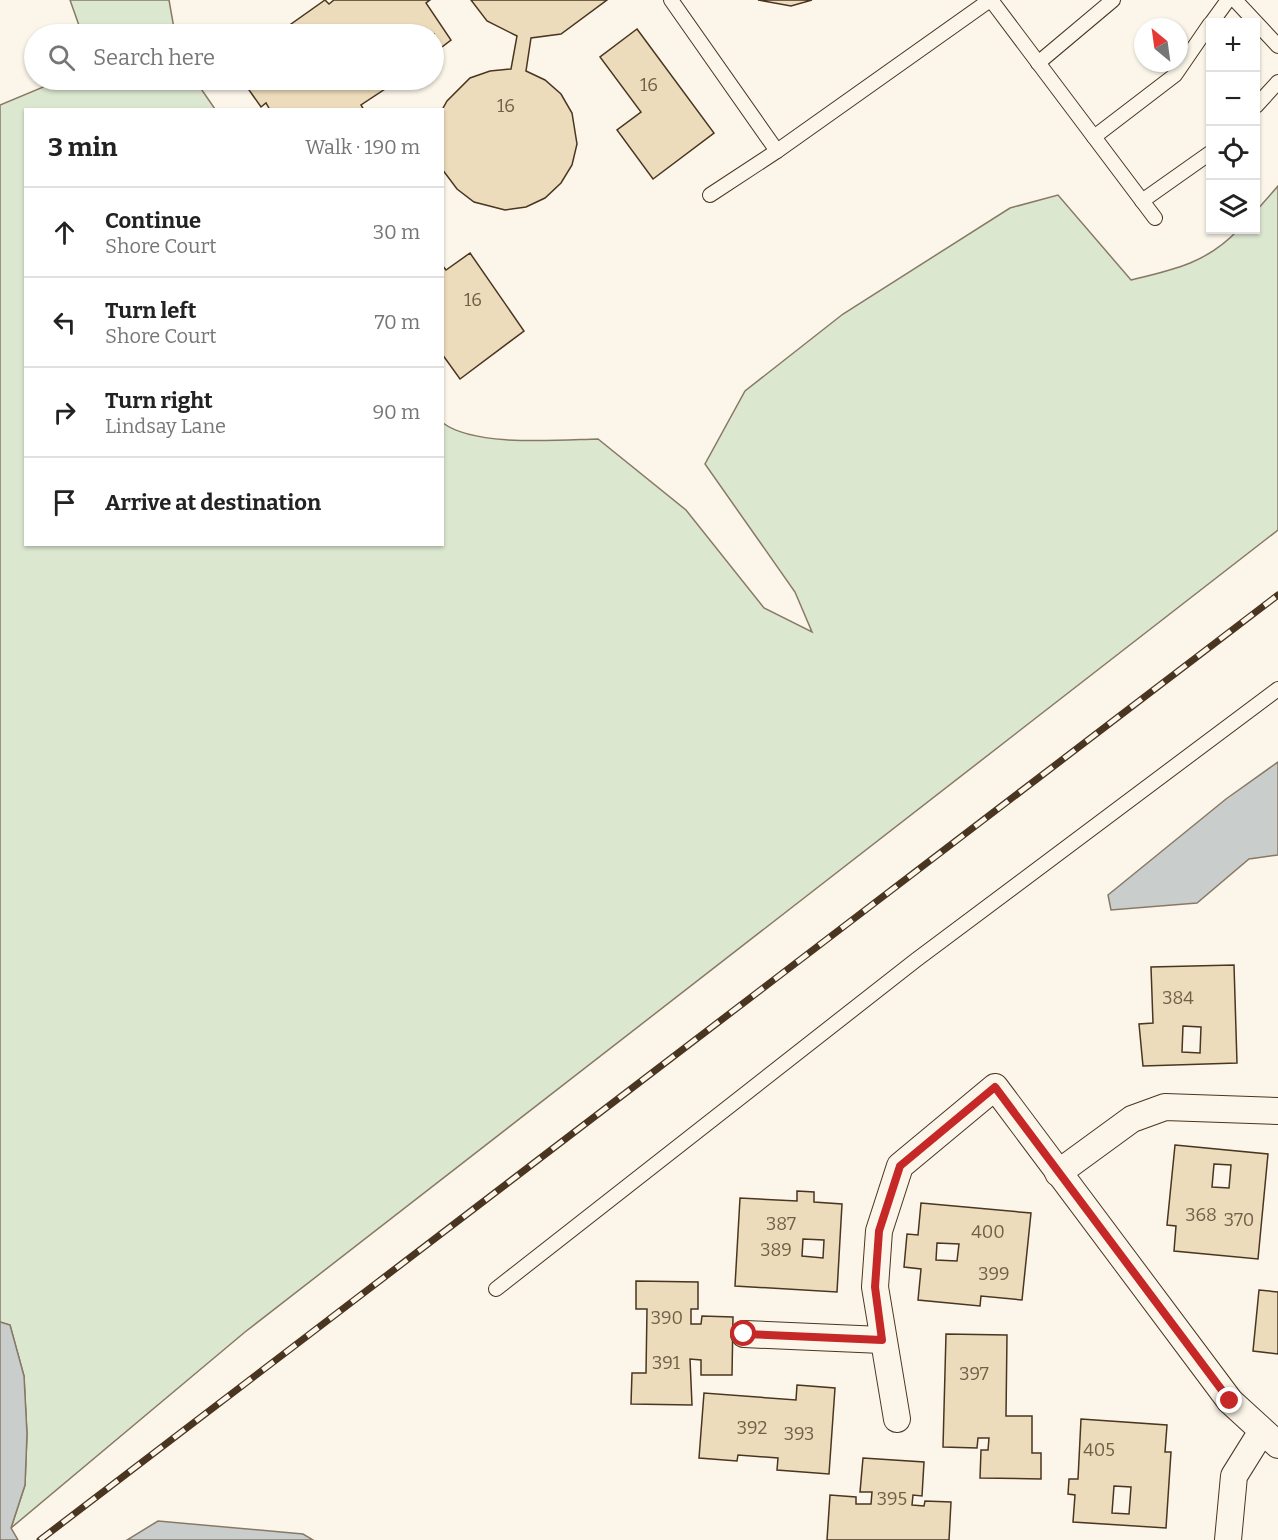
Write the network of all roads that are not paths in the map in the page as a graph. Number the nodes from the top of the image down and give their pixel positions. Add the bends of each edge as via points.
1 (671, 0) edge
2 (990, 0) edge
3 (1113, 0) edge
4 (1228, 0) edge
5 (1235, 0) edge
6 (1215, 18) edge
7 (1206, 30) edge
8 (1278, 46) edge
9 (1038, 63) junction
10 (1278, 82) edge
11 (1260, 102) edge
12 (1094, 137) junction
13 (777, 151) junction
14 (1206, 156) edge
15 (710, 195) dead end
16 (1142, 201) junction
17 (1155, 218) dead end
18 (1278, 688) edge
19 (1278, 1111) edge
20 (1058, 1173) junction
21 (496, 1289) dead end
22 (744, 1334) dead end
23 (882, 1340) junction
24 (897, 1419) dead end
25 (1270, 1438) edge
26 (1228, 1540) edge

1 - 13 lane
2 - 9 lane
2 - 13 lane
3 - 9 lane
4 - 6 lane
5 - 8 lane
7 - 12 lane via 1175,75
9 - 12 lane
10 - 11 lane
12 - 16 lane
13 - 15 lane
14 - 16 lane
16 - 17 lane
18 - 21 lane via 916,960
19 - 20 street via 1165,1107 1132,1119
20 - 23 street via 995,1087 900,1166 879,1231 875,1287
20 - 25 street via 1230,1401
22 - 23 street
23 - 24 street
25 - 26 street via 1234,1476

